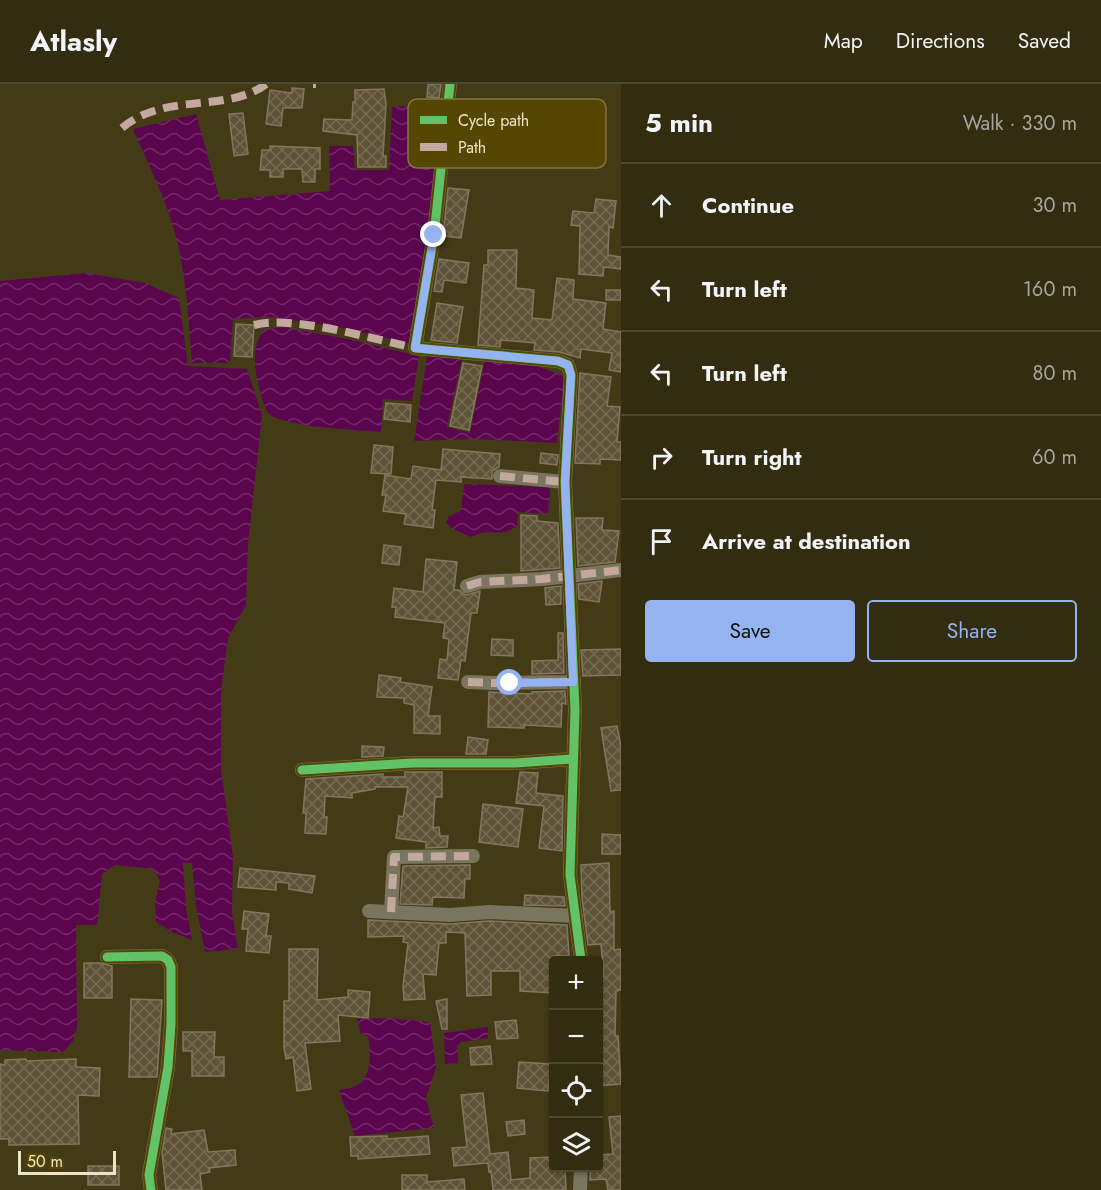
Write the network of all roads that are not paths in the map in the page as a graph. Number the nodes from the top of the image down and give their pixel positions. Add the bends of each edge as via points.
1 (450, 84) edge
2 (448, 99) edge
3 (441, 168) edge
4 (500, 476) dead end
5 (565, 482) junction
6 (621, 570) edge
7 (568, 576) junction
8 (467, 585) dead end
9 (468, 681) dead end
10 (573, 682) junction
11 (572, 759) junction
12 (302, 770) dead end
13 (473, 856) dead end
14 (369, 911) dead end
15 (391, 912) junction
16 (576, 916) junction
17 (581, 956) edge
18 (107, 957) dead end
19 (580, 1172) edge
20 (151, 1190) edge
21 (580, 1190) edge

1 - 2 street
3 - 5 street via 415,348 568,365 571,375
4 - 5 street
5 - 7 street
6 - 7 street
7 - 8 street
7 - 10 street
9 - 10 street
10 - 11 street
11 - 12 street
11 - 16 street via 570,875
13 - 15 street via 394,857
14 - 15 street
15 - 16 street
16 - 17 street
18 - 20 street via 162,956 171,967 168,1067 149,1175
19 - 21 street

